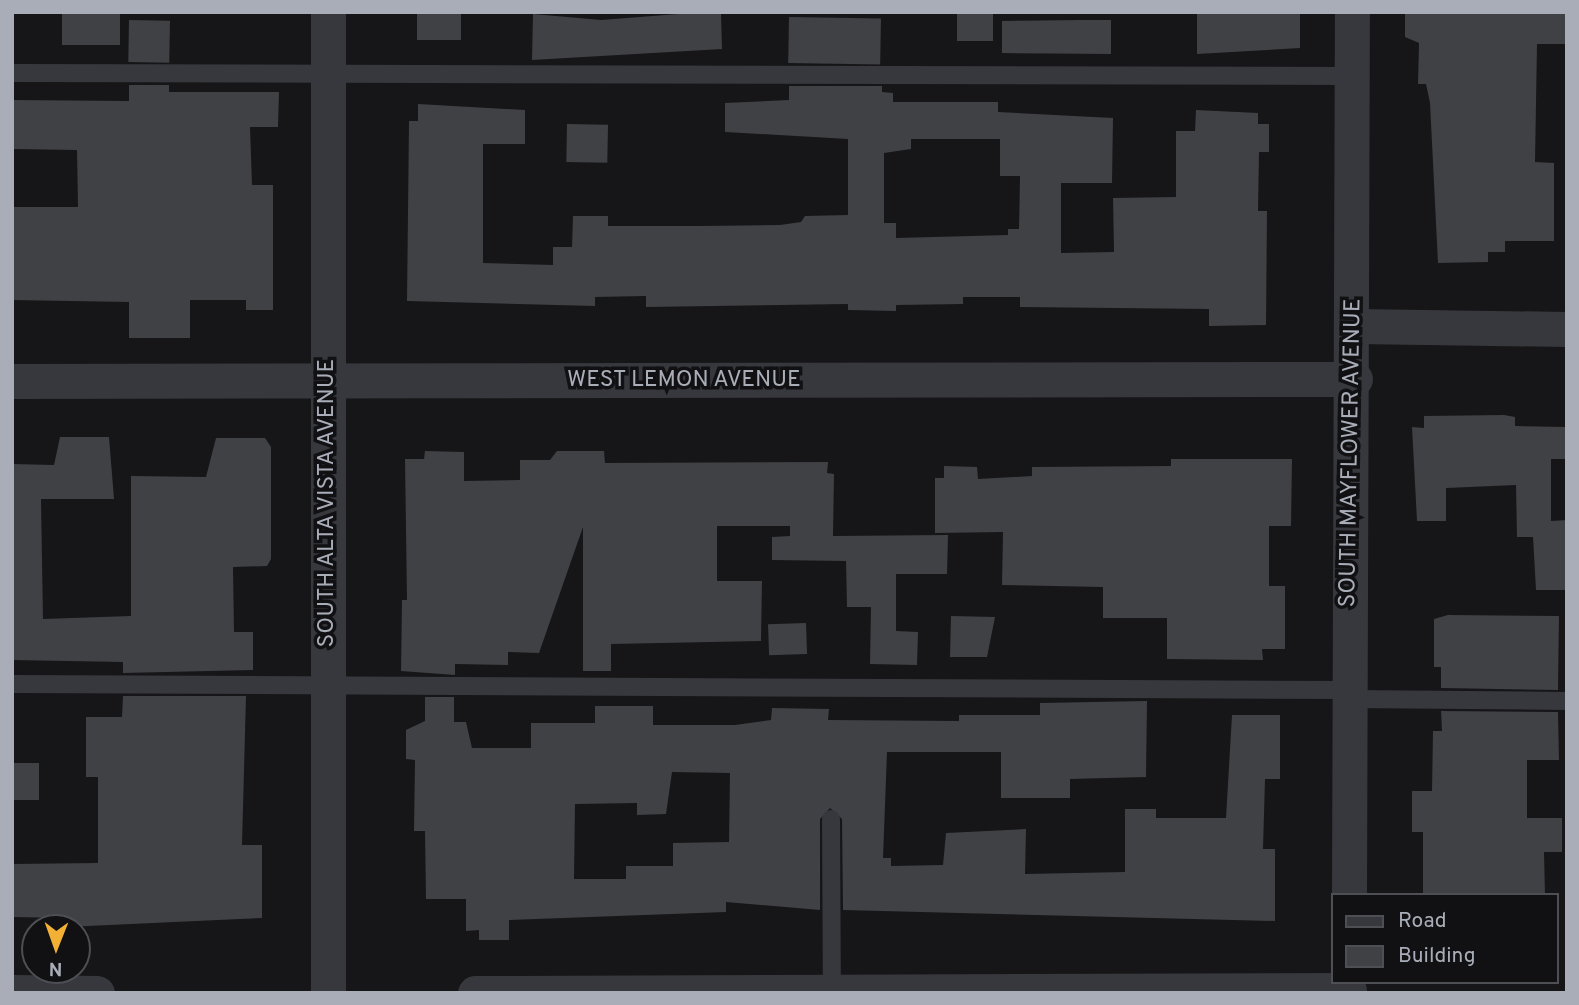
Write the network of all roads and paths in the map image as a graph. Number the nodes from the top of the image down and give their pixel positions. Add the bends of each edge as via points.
1 (328, 12) edge
2 (1352, 12) edge
3 (12, 73) edge
4 (328, 74) junction
5 (1350, 76) junction
6 (1355, 326) junction
7 (1567, 329) edge
8 (1355, 379) junction
9 (12, 381) edge
10 (329, 382) junction
11 (12, 684) edge
12 (328, 685) junction
13 (1350, 694) junction
14 (1567, 701) edge
15 (831, 819) dead end
16 (1349, 893) edge
17 (832, 989) junction
18 (1349, 989) edge
19 (12, 992) edge
20 (97, 993) edge
21 (328, 993) edge
22 (475, 993) edge

1 - 4 street, SOUTH ALTA VISTA AVENUE
2 - 5 street, SOUTH MAYFLOWER AVENUE
3 - 4 lane
4 - 5 lane
4 - 10 street, SOUTH ALTA VISTA AVENUE
5 - 6 street, SOUTH MAYFLOWER AVENUE
6 - 7 street
6 - 8 street, SOUTH MAYFLOWER AVENUE
8 - 10 street, WEST LEMON AVENUE
8 - 13 street, SOUTH MAYFLOWER AVENUE
9 - 10 street, WEST LEMON AVENUE
10 - 12 street, SOUTH ALTA VISTA AVENUE
11 - 12 lane
12 - 13 lane
12 - 21 street, SOUTH ALTA VISTA AVENUE
13 - 14 lane
13 - 16 street, SOUTH MAYFLOWER AVENUE
15 - 17 lane
17 - 18 street
17 - 22 street
19 - 20 street

